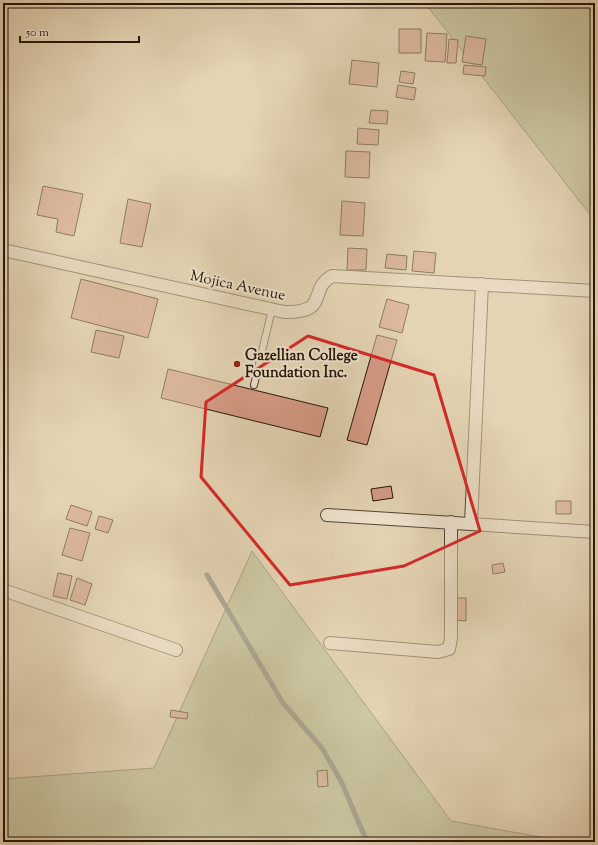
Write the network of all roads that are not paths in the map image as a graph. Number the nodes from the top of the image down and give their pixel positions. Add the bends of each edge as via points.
1 (3, 250) edge
2 (482, 284) junction
3 (595, 291) edge
4 (272, 310) junction
5 (254, 385) dead end
6 (327, 515) dead end
7 (451, 522) junction
8 (471, 523) junction
9 (595, 532) edge
10 (3, 590) edge
11 (330, 644) dead end
12 (176, 650) dead end

1 - 4 street, Mojica Avenue
2 - 3 street, Mojica Avenue
2 - 4 street, Mojica Avenue via 332,276 323,283 317,299 309,309 300,312
2 - 8 street
4 - 5 lane
6 - 7 street
7 - 8 street
7 - 11 street via 449,649 438,652
8 - 9 street
10 - 12 street

